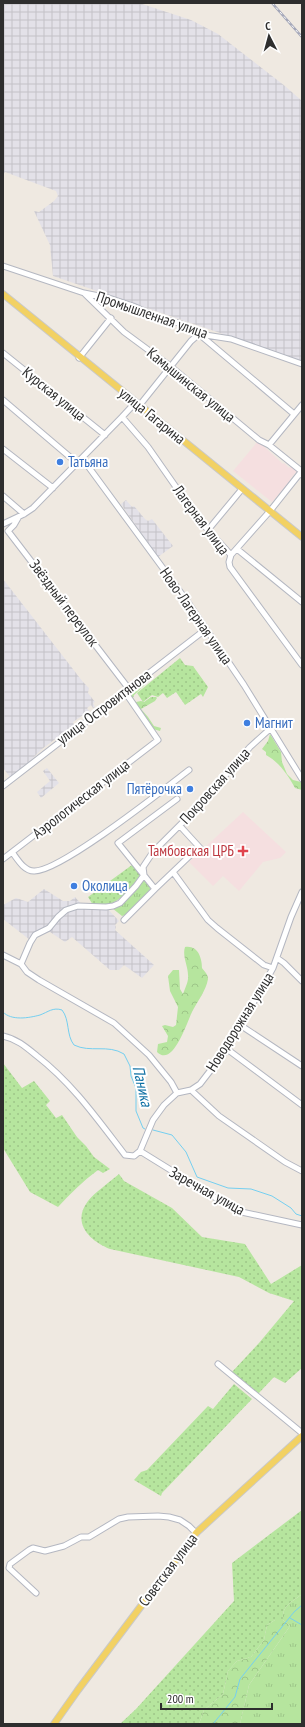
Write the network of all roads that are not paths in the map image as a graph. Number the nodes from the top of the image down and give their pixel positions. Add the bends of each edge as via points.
1 (3, 266) edge
2 (84, 293) junction
3 (3, 294) edge
4 (111, 318) junction
5 (199, 334) junction
6 (3, 353) edge
7 (79, 358) junction
8 (302, 364) edge
9 (170, 366) junction
10 (3, 400) edge
11 (137, 404) junction
12 (302, 405) edge
13 (294, 414) junction
14 (122, 417) junction
15 (105, 435) junction
16 (269, 445) junction
17 (3, 449) edge
18 (82, 458) junction
19 (77, 463) junction
20 (301, 473) edge
21 (53, 488) junction
22 (242, 489) junction
23 (3, 496) edge
24 (270, 511) junction
25 (24, 514) junction
26 (18, 518) junction
27 (3, 524) edge
28 (208, 530) junction
29 (302, 537) edge
30 (237, 549) junction
31 (231, 555) junction
32 (302, 602) edge
33 (206, 629) junction
34 (302, 665) edge
35 (127, 690) junction
36 (271, 728) junction
37 (189, 770) dead end
38 (302, 779) edge
39 (3, 786) edge
40 (177, 799) dead end
41 (180, 826) junction
42 (12, 852) junction
43 (3, 859) edge
44 (173, 872) junction
45 (144, 875) junction
46 (155, 889) junction
47 (302, 892) edge
48 (124, 920) dead end
49 (3, 955) edge
50 (277, 958) junction
51 (21, 964) junction
52 (273, 968) junction
53 (302, 980) edge
54 (240, 1025) junction
55 (3, 1036) edge
56 (227, 1048) junction
57 (302, 1066) edge
58 (191, 1090) junction
59 (177, 1093) junction
60 (302, 1105) edge
61 (140, 1151) junction
62 (302, 1171) edge
63 (302, 1225) edge
64 (218, 1364) dead end
65 (302, 1434) edge
66 (196, 1533) junction
67 (36, 1593) dead end
68 (54, 1724) edge

1 - 2 street, Промышленная улица
2 - 4 street, Камышинская улица
2 - 5 street, Промышленная улица via 133,306 185,325
3 - 7 main road, улица Гагарина
4 - 7 street
4 - 9 street, Камышинская улица via 124,332
5 - 8 street, Промышленная улица via 231,339
5 - 9 street
5 - 13 street
6 - 15 street, Курская улица
7 - 11 main road, улица Гагарина
9 - 11 street
9 - 16 street, Камышинская улица via 259,440
10 - 19 street
11 - 14 street
11 - 22 main road, улица Гагарина
12 - 13 street
13 - 16 street
14 - 15 street
14 - 28 street, Лагерная улица
15 - 18 street
16 - 20 street, Камышинская улица
17 - 21 street
18 - 19 street
18 - 33 street, Ново-Лагерная улица
19 - 21 street
20 - 24 street
21 - 25 street
22 - 24 main road, улица Гагарина
22 - 28 street
23 - 25 street
24 - 29 main road, улица Гагарина
24 - 30 street
25 - 26 street
26 - 27 street
26 - 35 street, Звёздный переулок via 8,531
28 - 31 street, Лагерная улица
30 - 31 street
30 - 32 street
31 - 34 street, Лагерная улица via 230,567
33 - 35 street, улица Островитянова
33 - 36 street, Ново-Лагерная улица
35 - 39 street, улица Островитянова
35 - 42 street, Аэрологическая улица via 158,740
36 - 38 street, Ново-Лагерная улица
36 - 41 street, Покровская улица via 250,747
37 - 42 street, Покровская улица via 140,808 61,862 40,871 30,871 23,867
40 - 45 street via 118,843
41 - 44 street via 200,848
41 - 45 street, Покровская улица via 149,859 144,867
42 - 43 street, Аэрологическая улица
44 - 46 street
44 - 52 street via 217,928 264,965
45 - 46 street
45 - 51 street, Покровская улица via 117,905 78,906 58,917 49,928 35,934
46 - 48 street
47 - 50 street, Новодорожная улица
49 - 51 street
50 - 52 street, Новодорожная улица
50 - 53 street
51 - 59 street via 38,980 114,1022 149,1055
52 - 54 street, Новодорожная улица
54 - 56 street, Новодорожная улица
54 - 57 street
55 - 61 street via 18,1041 59,1074 87,1105 125,1155 134,1156
56 - 58 street, Новодорожная улица via 200,1084
56 - 60 street
58 - 59 street
58 - 62 street via 219,1116
59 - 61 street via 164,1105 154,1120
61 - 63 street, Заречная улица via 238,1211
64 - 65 street
65 - 66 main road, Советская улица
66 - 67 street via 180,1520 169,1517 128,1517 119,1519 89,1537 82,1537 64,1546 45,1551 33,1548 10,1564 9,1568
66 - 68 main road, Советская улица

